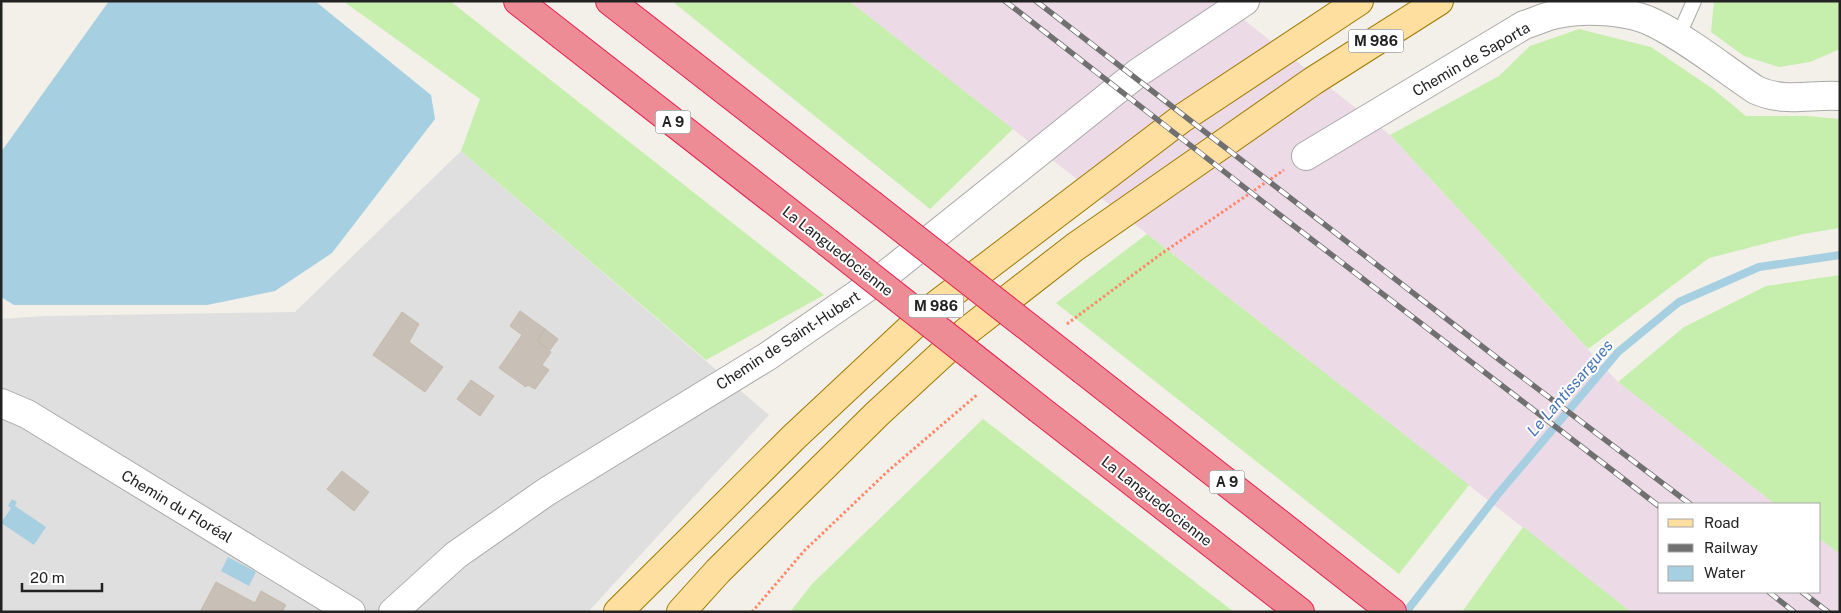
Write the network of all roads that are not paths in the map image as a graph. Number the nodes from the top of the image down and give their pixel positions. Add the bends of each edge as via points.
1 (518, 1) edge
2 (610, 1) edge
3 (1245, 1) edge
4 (1359, 1) edge
5 (1439, 1) edge
6 (1694, 1) edge
7 (1678, 37) junction
8 (1839, 95) edge
9 (1306, 156) dead end
10 (1, 403) edge
11 (351, 612) edge
12 (393, 612) edge
13 (618, 612) edge
14 (681, 612) edge
15 (1300, 612) edge
16 (1392, 612) edge

1 - 15 highway, La Languedocienne / A 9, bridge
2 - 16 highway, A 9, bridge
3 - 12 street, Chemin de Saint-Hubert via 1139,72 888,273 768,356 546,492 456,555
4 - 13 main road, M 986 via 1181,119 931,309 794,437
5 - 14 main road, M 986 via 1313,81 1075,247 967,331 877,414
6 - 7 lane
7 - 8 street, Chemin de Saporta via 1769,96
7 - 9 street, Chemin de Saporta via 1653,22 1610,12 1585,10 1555,14 1524,26
10 - 11 street, Chemin du Floréal via 27,414

